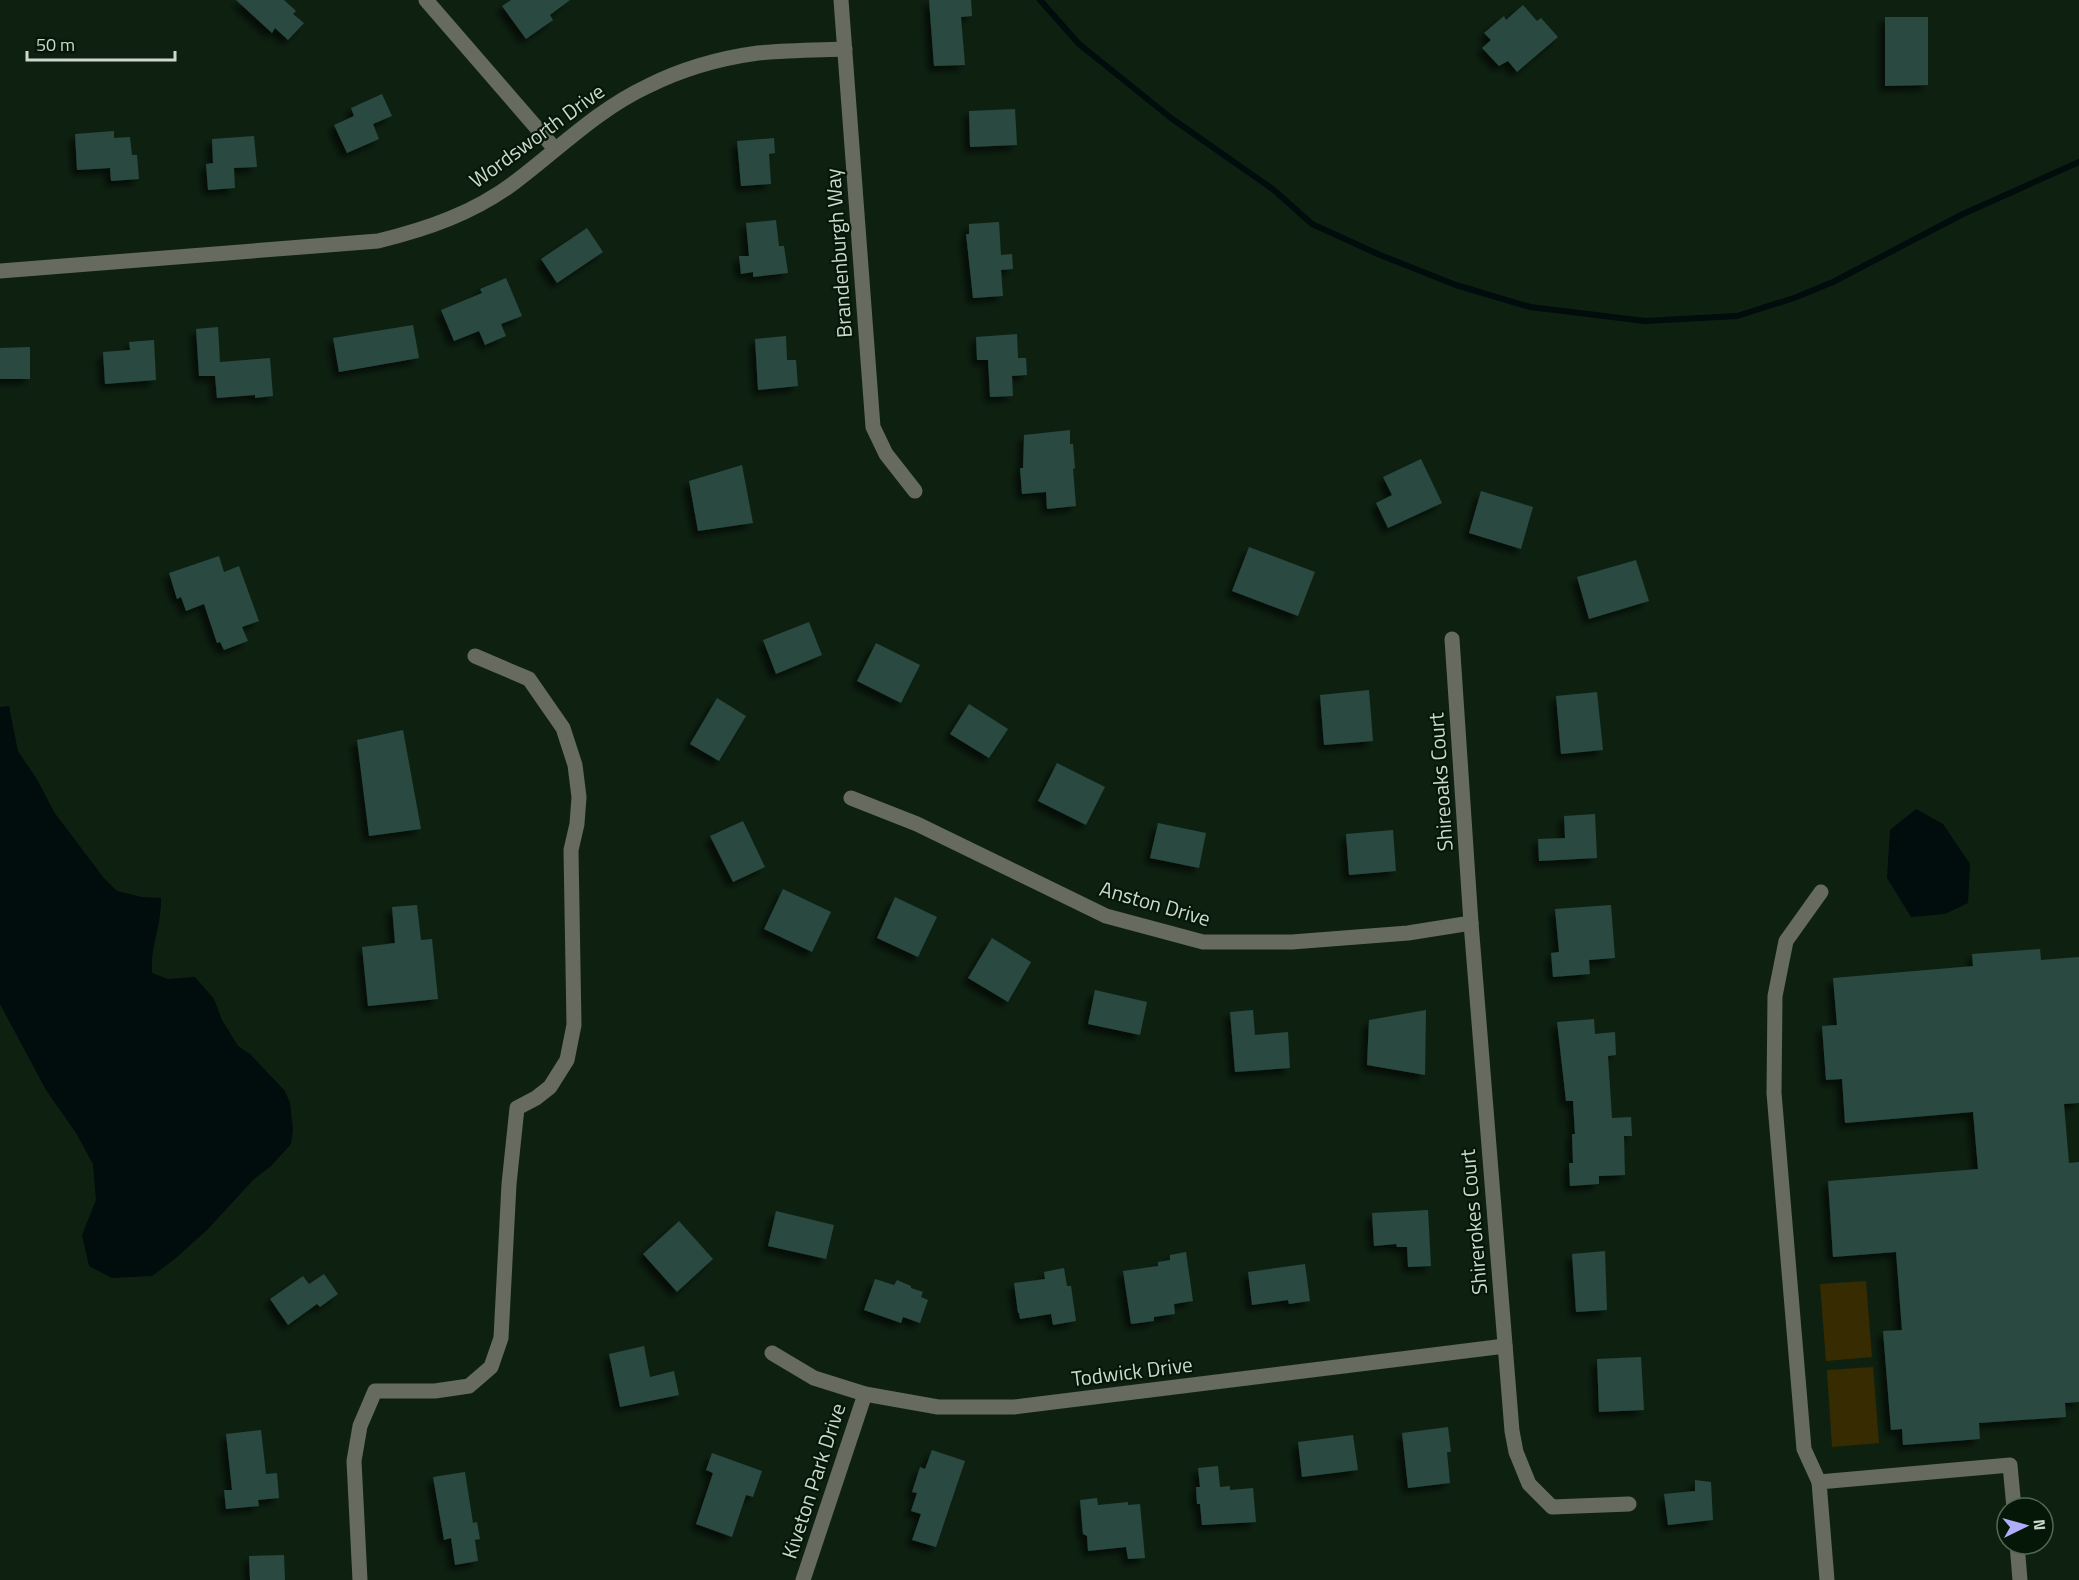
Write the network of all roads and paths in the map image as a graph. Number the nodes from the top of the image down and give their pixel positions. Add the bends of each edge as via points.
1 (426, 0) edge
2 (841, 0) edge
3 (845, 49) junction
4 (555, 149) junction
5 (0, 271) edge
6 (915, 491) dead end
7 (1452, 639) dead end
8 (475, 656) dead end
9 (851, 798) dead end
10 (1821, 892) dead end
11 (1471, 923) junction
12 (1505, 1346) junction
13 (772, 1353) dead end
14 (865, 1394) junction
15 (1819, 1482) junction
16 (2013, 1496) edge
17 (1629, 1504) dead end
18 (2018, 1556) edge
19 (360, 1580) edge
20 (803, 1580) edge
21 (1827, 1580) edge
22 (2020, 1580) edge

1 - 4 street
2 - 3 street, Brandenburgh Way
3 - 4 street, Wordsworth Drive via 758,53 684,71 615,104
3 - 6 street, Brandenburgh Way via 873,427 886,454
4 - 5 street, Wordsworth Drive via 514,183 470,210 422,230 378,241
7 - 11 street, Shireoaks Court
8 - 19 street via 529,679 563,728 575,765 579,797 578,824 571,850 574,1025 567,1060 550,1087 517,1108 501,1338 491,1367 469,1386 435,1391 375,1391 360,1426 354,1461
9 - 11 street, Anston Drive via 918,824 1106,916 1203,942 1292,942 1408,933
10 - 15 street via 1785,941 1775,996 1774,1093 1804,1449
11 - 12 street, Shirerokes Court
12 - 14 street, Todwick Drive via 1014,1407 938,1407
12 - 17 street, Shirerokes Court via 1515,1452 1529,1484 1552,1507
13 - 14 street, Todwick Drive via 814,1378
14 - 20 street, Kiveton Park Drive
15 - 16 street via 2010,1465
15 - 21 street
18 - 22 street

